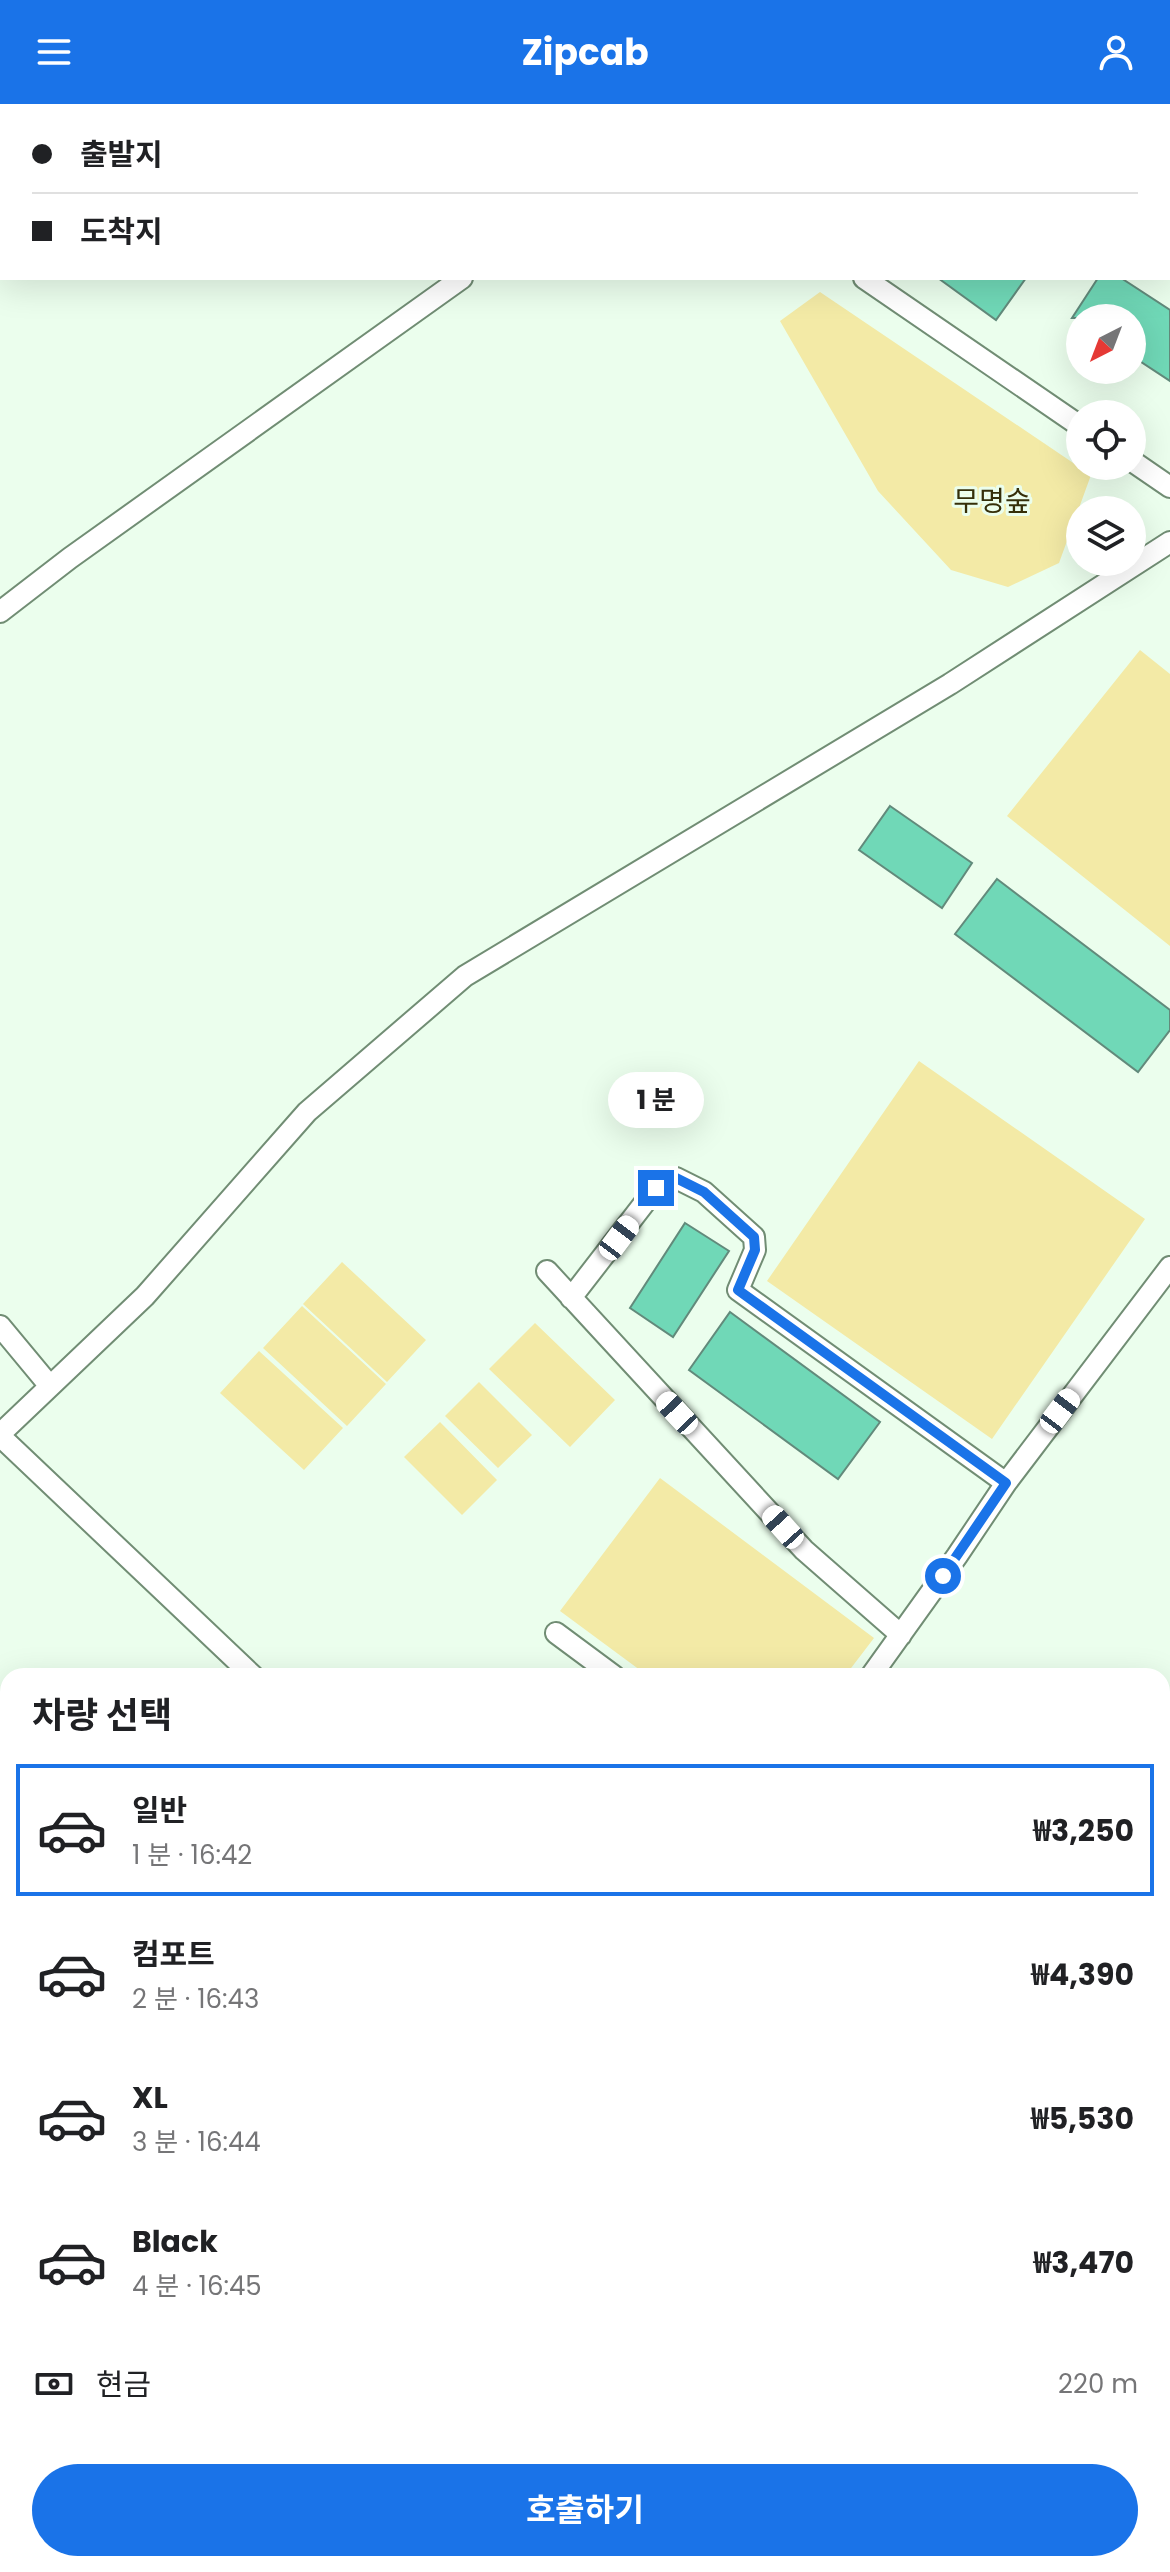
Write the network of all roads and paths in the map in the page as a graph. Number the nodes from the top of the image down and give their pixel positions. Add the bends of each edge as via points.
1 (459, 280) edge
2 (867, 280) edge
3 (1066, 416) edge
4 (1146, 471) edge
5 (1170, 487) edge
6 (1170, 542) edge
7 (0, 612) edge
8 (1170, 1267) edge
9 (547, 1271) dead end
10 (571, 1298) junction
11 (0, 1326) edge
12 (49, 1385) junction
13 (0, 1435) edge
14 (1006, 1483) junction
15 (556, 1633) dead end
16 (901, 1635) junction
17 (245, 1668) edge
18 (603, 1668) edge
19 (877, 1668) edge

1 - 7 lane
2 - 3 lane
4 - 5 lane
6 - 12 lane via 950,684 465,976 307,1112 145,1296
8 - 14 lane
9 - 10 lane
10 - 14 lane via 656,1188 676,1178 704,1192 754,1237 755,1250 738,1290
10 - 16 lane via 804,1550
11 - 12 lane
12 - 13 lane
13 - 17 lane
14 - 16 lane
15 - 18 lane
16 - 19 lane

